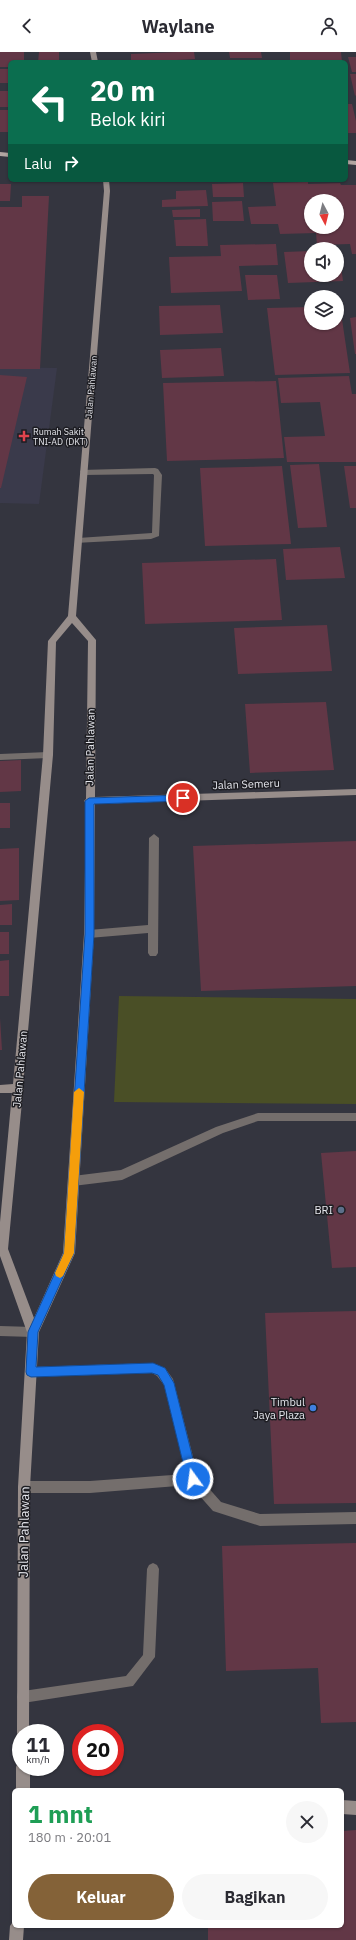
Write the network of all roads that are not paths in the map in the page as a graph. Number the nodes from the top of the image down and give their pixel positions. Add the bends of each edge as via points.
1 (106, 182) edge
2 (84, 472) junction
3 (78, 541) junction
4 (72, 617) junction
5 (48, 755) junction
6 (0, 757) edge
7 (356, 792) edge
8 (89, 801) junction
9 (154, 838) dead end
10 (152, 929) junction
11 (89, 934) junction
12 (153, 953) dead end
13 (19, 1088) junction
14 (0, 1090) edge
15 (356, 1117) edge
16 (73, 1181) junction
17 (0, 1331) edge
18 (33, 1332) junction
19 (31, 1372) junction
20 (193, 1479) junction
21 (24, 1487) junction
22 (356, 1518) edge
23 (153, 1569) dead end
24 (23, 1698) junction
25 (23, 1724) edge
26 (23, 1776) edge
27 (23, 1788) edge
28 (344, 1807) edge
29 (356, 1808) edge
30 (17, 1928) edge
31 (16, 1940) edge

1 - 2 main road, Jalan Pahlawan
2 - 3 main road, Jalan Pahlawan
2 - 3 street via 155,471 158,475 156,534
3 - 4 main road, Jalan Pahlawan
4 - 5 main road, Jalan Pahlawan via 52,641
4 - 8 main road, Jalan Pahlawan via 92,640
5 - 6 street
5 - 13 main road, Jalan Pahlawan
7 - 8 main road, Jalan Semeru
8 - 11 main road, Jalan Pahlawan
9 - 10 street
10 - 11 street
10 - 12 street
11 - 16 main road, Jalan Pahlawan
13 - 14 main road
13 - 18 main road, Jalan Pahlawan via 3,1249
15 - 16 street via 258,1117 220,1130 122,1174
16 - 18 main road, Jalan Pahlawan via 69,1253
17 - 18 street
18 - 19 main road, Jalan Pahlawan
19 - 20 street via 153,1368 161,1372 169,1383
19 - 21 main road, Jalan Pahlawan
20 - 21 street via 90,1487
20 - 22 street via 217,1507 260,1520
21 - 24 main road, Jalan Pahlawan
23 - 24 street via 149,1657 129,1682
24 - 25 main road, Jalan Pahlawan
26 - 27 main road
28 - 29 main road
30 - 31 main road

